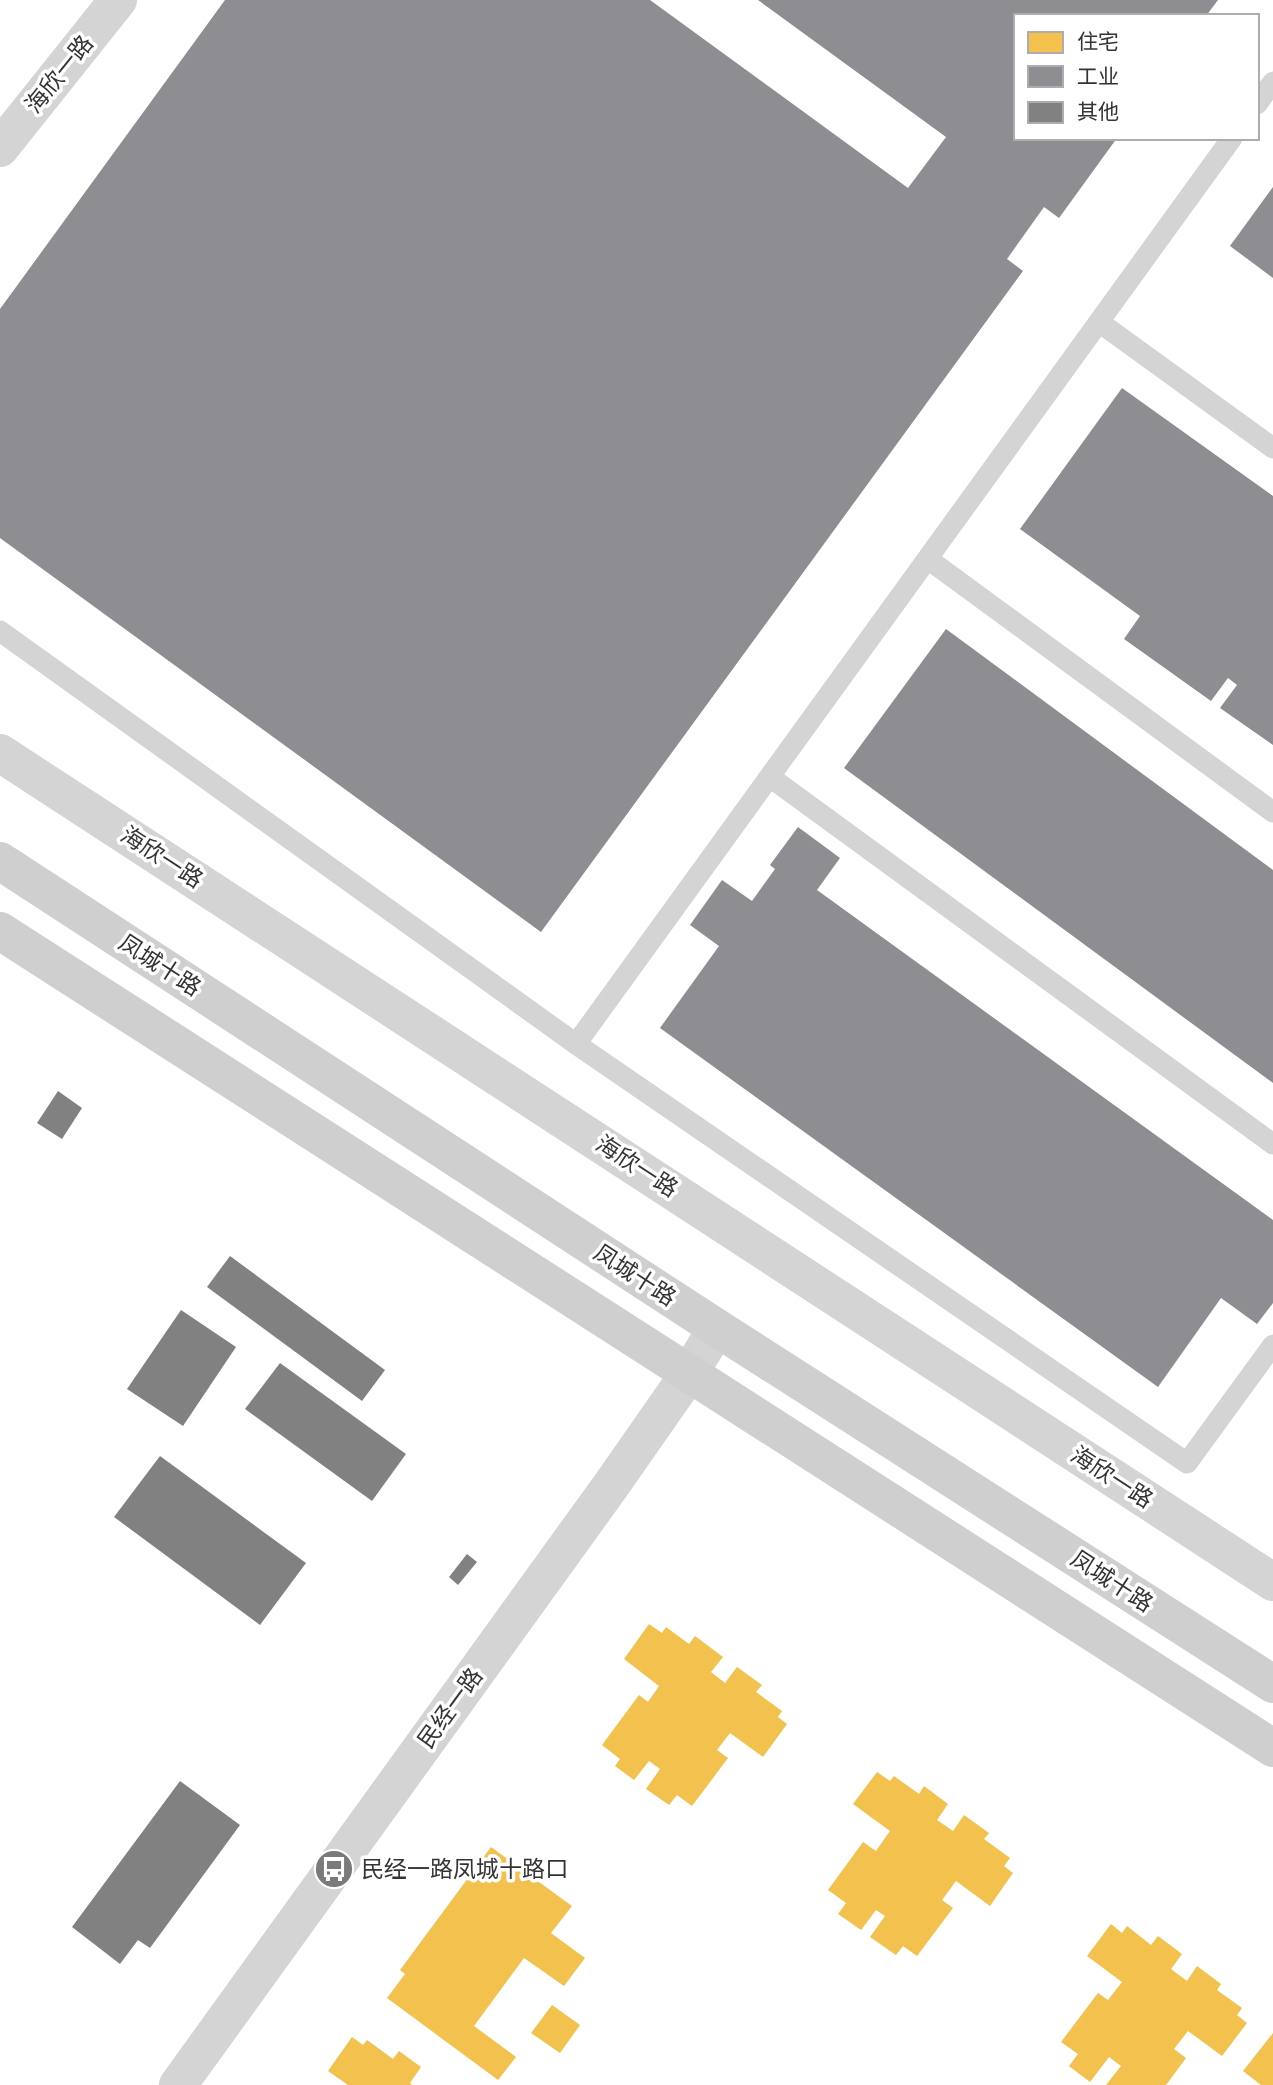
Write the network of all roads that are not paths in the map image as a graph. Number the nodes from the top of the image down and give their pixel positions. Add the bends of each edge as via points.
1 (118, 0) edge
2 (1273, 82) edge
3 (1259, 101) edge
4 (1231, 140) edge
5 (0, 148) edge
6 (1099, 322) junction
7 (1273, 448) edge
8 (928, 558) junction
9 (0, 631) edge
10 (0, 752) edge
11 (770, 777) junction
12 (1273, 812) edge
13 (0, 861) edge
14 (0, 931) edge
15 (576, 1045) junction
16 (1273, 1144) edge
17 (717, 1328) junction
18 (1273, 1345) edge
19 (688, 1375) junction
20 (1273, 1582) edge
21 (1273, 1684) edge
22 (1273, 1748) edge
23 (178, 2085) edge

1 - 5 street, 海欣一路
2 - 3 lane
4 - 6 lane
6 - 7 lane
6 - 8 lane
8 - 11 lane
8 - 12 lane
9 - 15 lane
10 - 20 street, 海欣一路
11 - 15 lane
11 - 16 lane
13 - 17 main road, 凤城十路
14 - 19 main road
15 - 18 lane via 1187,1463
17 - 19 street, 民经一路
17 - 21 main road, 凤城十路
19 - 22 main road
19 - 23 street, 民经一路

